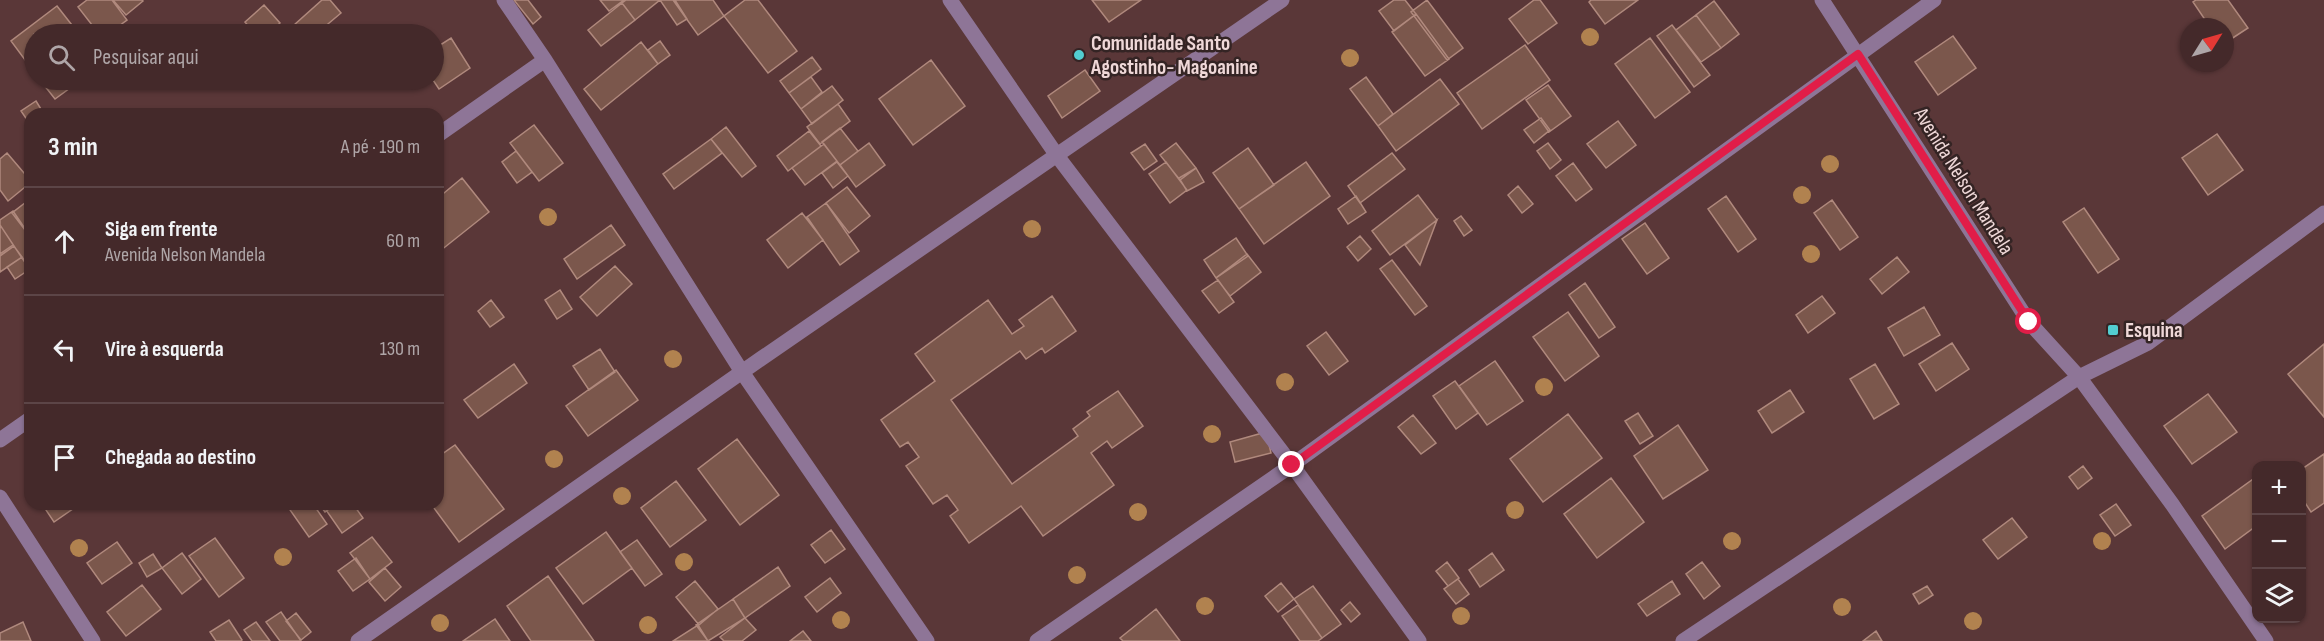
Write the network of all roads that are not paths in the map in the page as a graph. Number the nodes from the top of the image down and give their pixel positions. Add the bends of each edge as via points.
1 (504, 0) edge
2 (950, 0) edge
3 (1282, 0) edge
4 (1822, 0) edge
5 (1934, 0) edge
6 (1858, 54) junction
7 (545, 60) junction
8 (444, 131) edge
9 (1058, 157) junction
10 (2324, 213) edge
11 (742, 372) junction
12 (2079, 377) junction
13 (24, 423) edge
14 (0, 440) edge
15 (1292, 465) junction
16 (0, 497) edge
17 (93, 641) edge
18 (358, 641) edge
19 (927, 641) edge
20 (1036, 641) edge
21 (1419, 641) edge
22 (1683, 641) edge
23 (2266, 641) edge

1 - 7 street
2 - 9 street
3 - 9 street
4 - 6 street, Avenida Nelson Mandela
5 - 6 street
6 - 12 street, Avenida Nelson Mandela via 2029,322
6 - 15 street
7 - 8 street
7 - 11 street
9 - 11 street
9 - 15 street
10 - 12 street via 2148,342
11 - 18 street
11 - 19 street
12 - 22 street
12 - 23 street, Avenida Nelson Mandela
13 - 14 street
15 - 20 street
15 - 21 street
16 - 17 street

